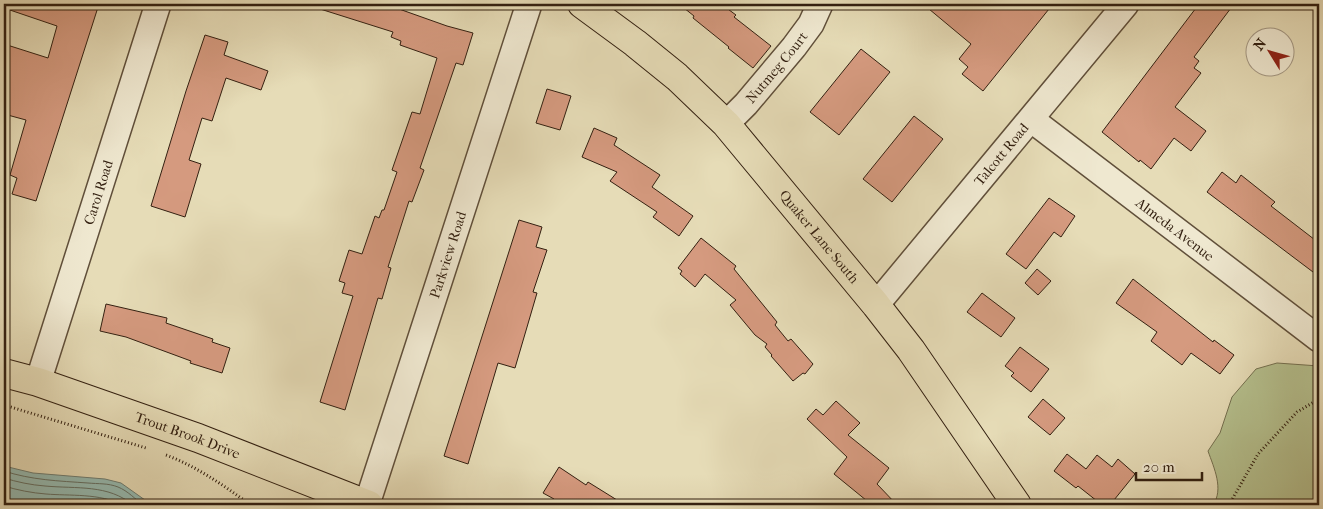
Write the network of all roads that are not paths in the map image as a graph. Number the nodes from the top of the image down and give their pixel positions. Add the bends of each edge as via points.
1 (158, 4) edge
2 (529, 4) edge
3 (582, 4) edge
4 (820, 4) edge
5 (1126, 4) edge
6 (1032, 120) junction
7 (726, 124) junction
8 (876, 305) junction
9 (1319, 339) edge
10 (4, 373) edge
11 (38, 382) junction
12 (368, 505) edge
13 (1017, 505) edge

1 - 11 street, Carol Road
2 - 12 street, Parkview Road
3 - 7 main road, Quaker Lane South via 677,77
4 - 7 street, Nutmeg Court via 811,24 794,47
5 - 6 street, Talcott Road
6 - 8 street, Talcott Road
6 - 9 street, Almeda Avenue
7 - 8 main road, Quaker Lane South
8 - 13 main road, Quaker Lane South via 943,394
10 - 11 main road, Trout Brook Drive
11 - 12 main road, Trout Brook Drive via 198,438

